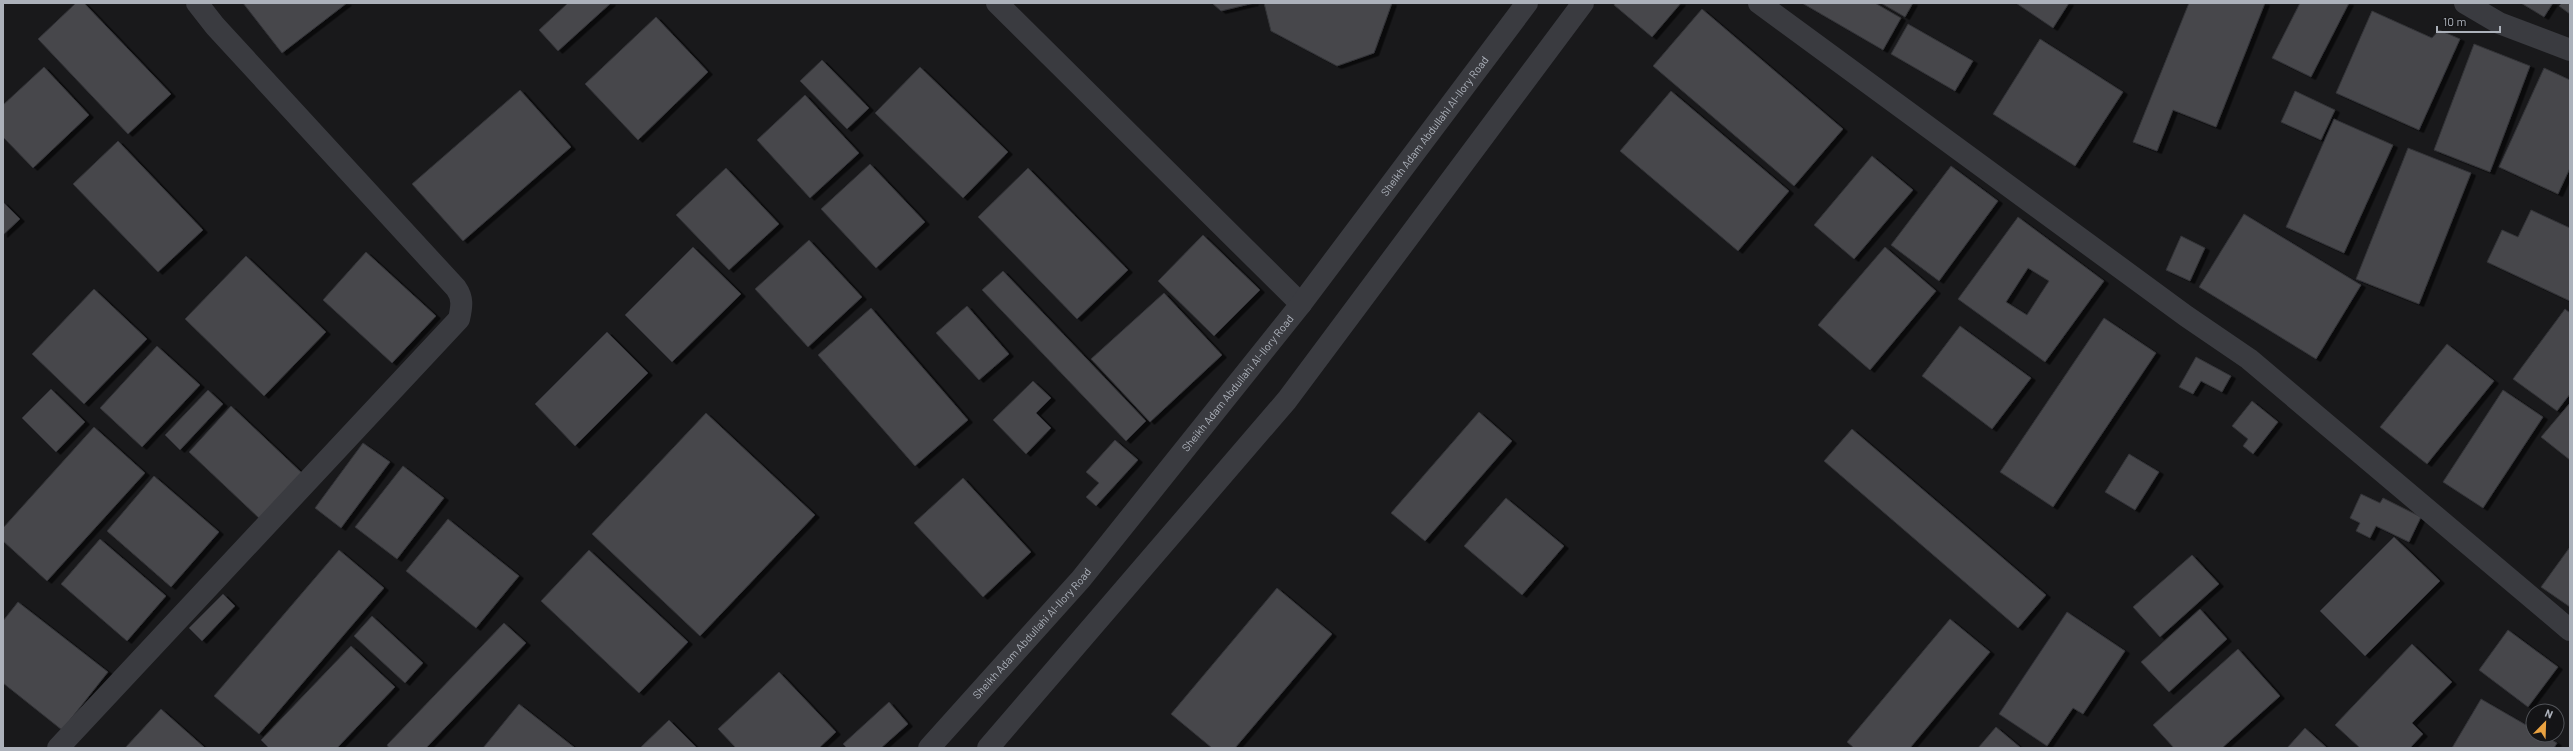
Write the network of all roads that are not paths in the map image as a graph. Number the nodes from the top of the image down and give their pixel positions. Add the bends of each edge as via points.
1 (197, 3) edge
2 (997, 3) edge
3 (1527, 3) edge
4 (1583, 3) edge
5 (1759, 3) edge
6 (2465, 3) edge
7 (2570, 50) edge
8 (1302, 304) junction
9 (2570, 630) edge
10 (58, 748) edge
11 (929, 748) edge
12 (988, 748) edge

1 - 10 street via 215,26 456,288 462,296 462,307 459,318
2 - 8 street
3 - 8 street, Sheikh Adam Abdullahi Al-Ilory Road
4 - 12 street via 1287,400
5 - 9 street via 2186,316 2249,359
6 - 7 street via 2499,23
8 - 11 street, Sheikh Adam Abdullahi Al-Ilory Road via 1081,579

